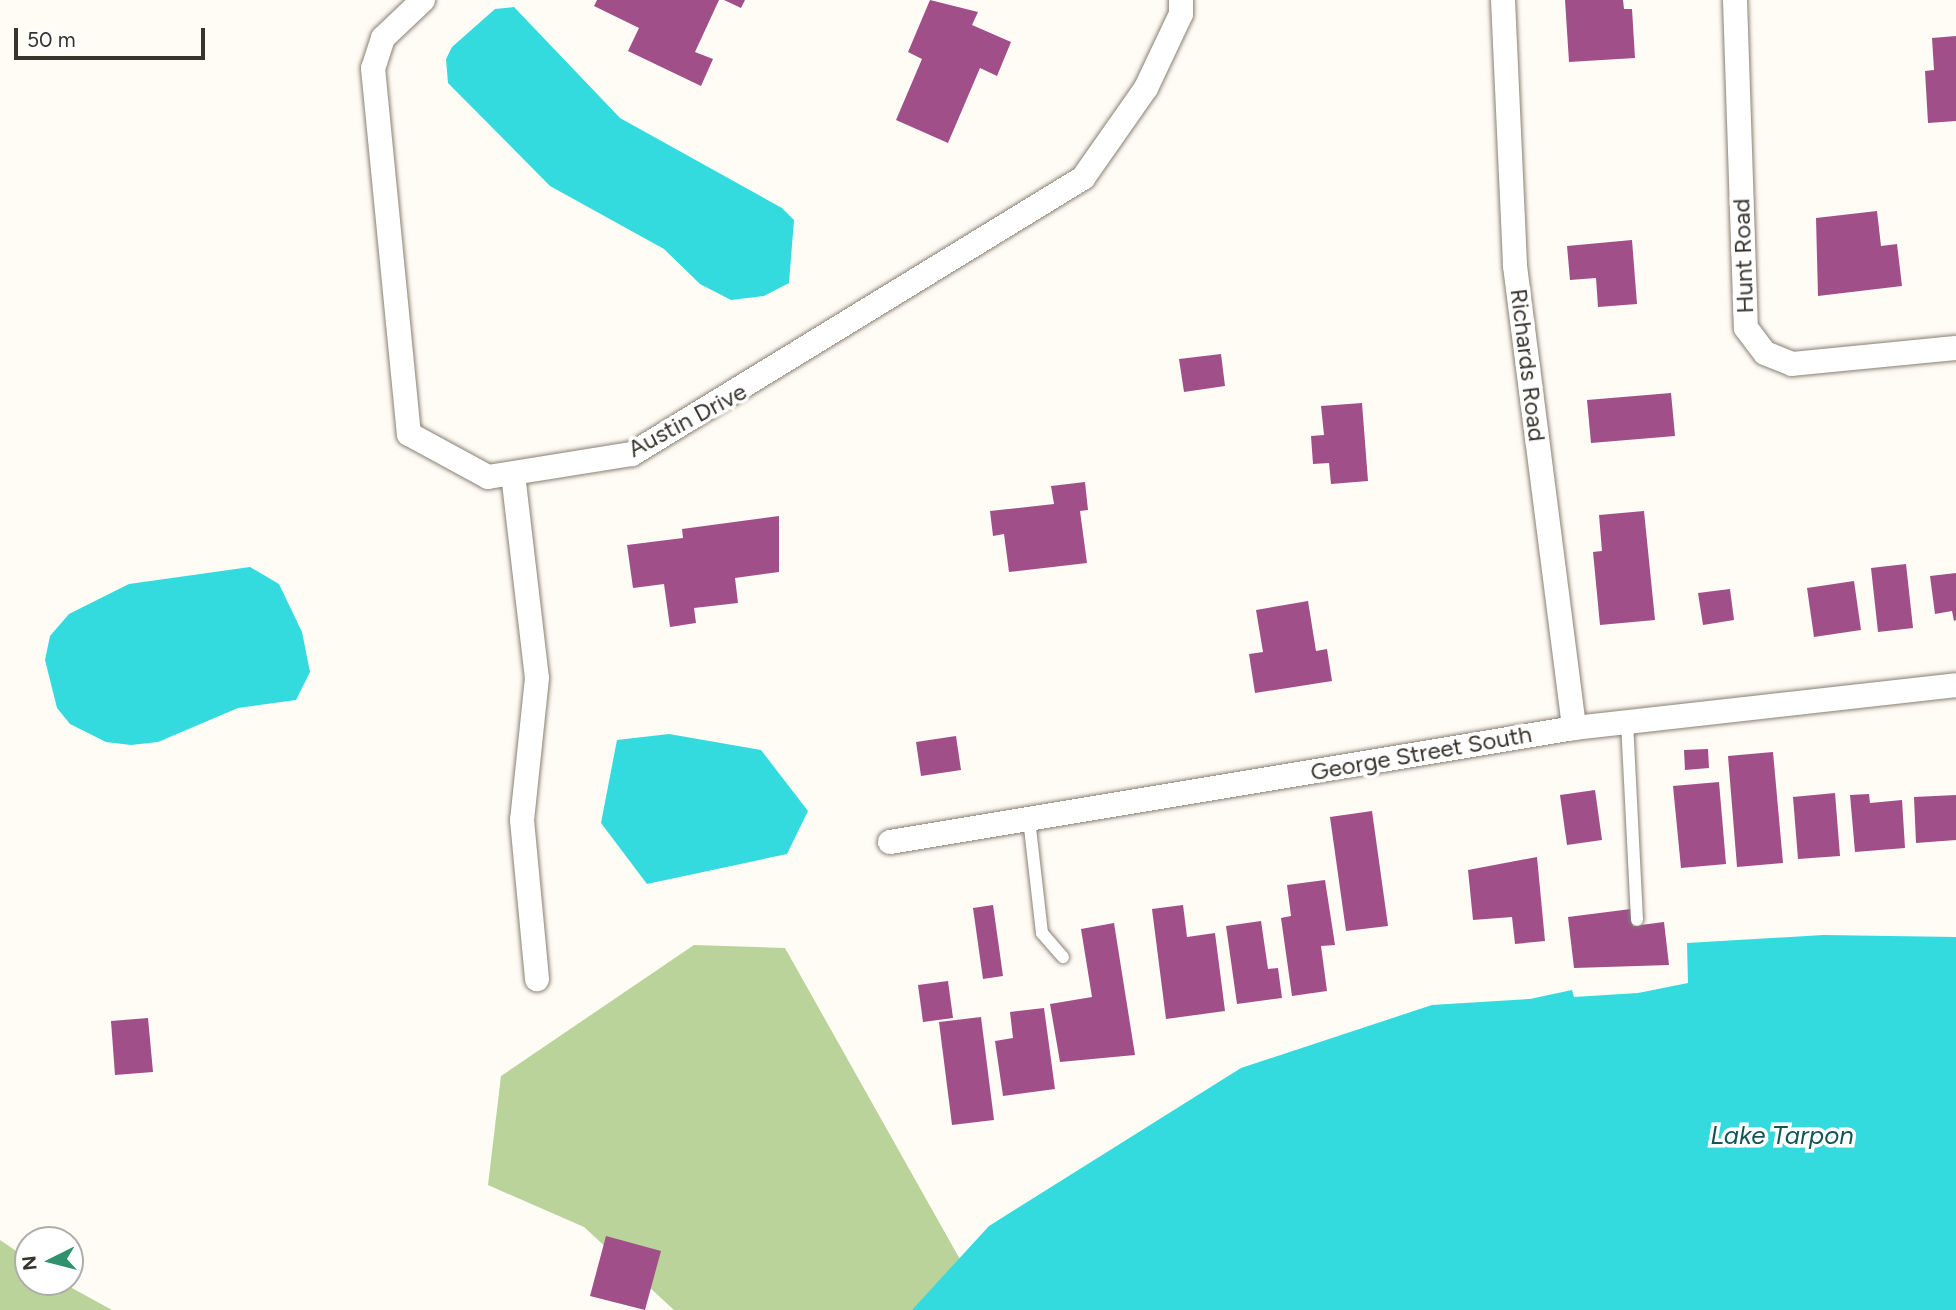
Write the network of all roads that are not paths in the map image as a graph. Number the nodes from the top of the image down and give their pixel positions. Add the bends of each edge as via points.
1 (423, 0) edge
2 (1181, 0) edge
3 (1503, 0) edge
4 (1735, 0) edge
5 (1956, 348) edge
6 (513, 474) junction
7 (1956, 685) edge
8 (1628, 722) junction
9 (1574, 727) junction
10 (1029, 820) junction
11 (890, 842) dead end
12 (1637, 920) dead end
13 (1063, 957) dead end
14 (537, 979) dead end

1 - 6 street, Austin Drive via 383,38 373,68 409,434 488,477
2 - 6 street, Austin Drive via 1181,14 1146,88 1083,178 632,454
3 - 9 street, Richards Road via 1516,266
4 - 5 street, Hunt Road via 1746,328 1765,353 1792,363
6 - 14 street via 537,678 522,820
7 - 8 street, George Street South
8 - 9 street, George Street South
8 - 12 lane
9 - 10 street, George Street South
10 - 11 street, George Street South
10 - 13 lane via 1042,933

